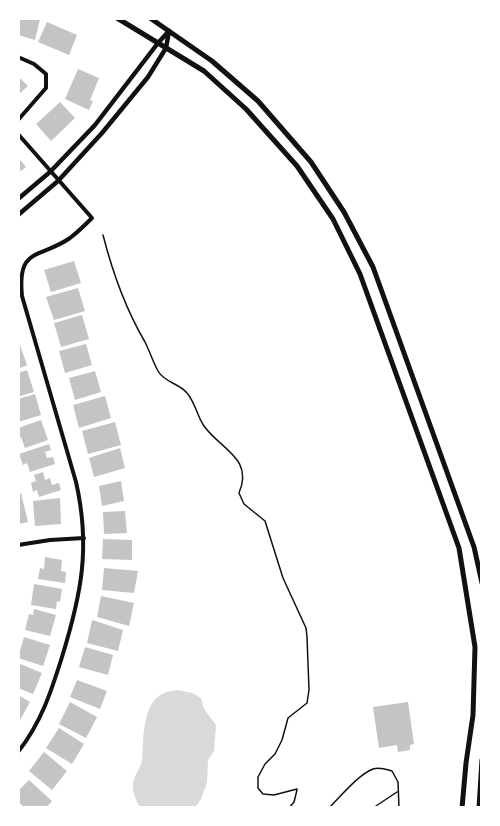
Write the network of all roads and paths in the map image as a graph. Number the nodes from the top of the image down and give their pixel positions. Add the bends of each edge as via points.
1 (117, 18) edge
2 (150, 18) edge
3 (169, 31) junction
4 (158, 43) junction
5 (166, 48) junction
6 (18, 57) edge
7 (18, 120) edge
8 (18, 134) edge
9 (50, 172) junction
10 (58, 181) junction
11 (18, 199) edge
12 (18, 215) edge
13 (103, 235) dead end
14 (84, 538) junction
15 (18, 545) edge
16 (482, 583) edge
17 (20, 745) edge
18 (18, 752) edge
19 (482, 760) edge
20 (398, 792) junction
21 (289, 808) edge
22 (329, 808) edge
23 (373, 808) edge
24 (399, 808) edge
25 (462, 808) edge
26 (479, 808) edge

1 - 4 main road
2 - 3 main road
3 - 4 street
3 - 5 street
3 - 16 main road via 212,61 258,101 311,162 344,212 373,267 474,547
4 - 5 main road
4 - 9 street via 95,124
5 - 10 street via 102,134
5 - 25 main road via 204,71 246,109 297,166 333,219 360,274 459,548 475,647
6 - 7 street via 46,74 46,88
8 - 9 street
9 - 10 street
9 - 11 street
10 - 12 street
10 - 14 street via 92,218 70,238 25,262 20,279 76,482
13 - 21 lane via 122,299 158,370 166,381 190,395 204,427 239,463 243,482 239,493 244,504 265,520 283,578 306,627 307,703 288,718 275,754 258,777 258,788 263,794 297,789
14 - 15 street
14 - 17 street via 76,609 50,696 37,726
17 - 18 street
19 - 26 main road
20 - 22 lane via 392,771 372,769
20 - 23 lane
20 - 24 lane

